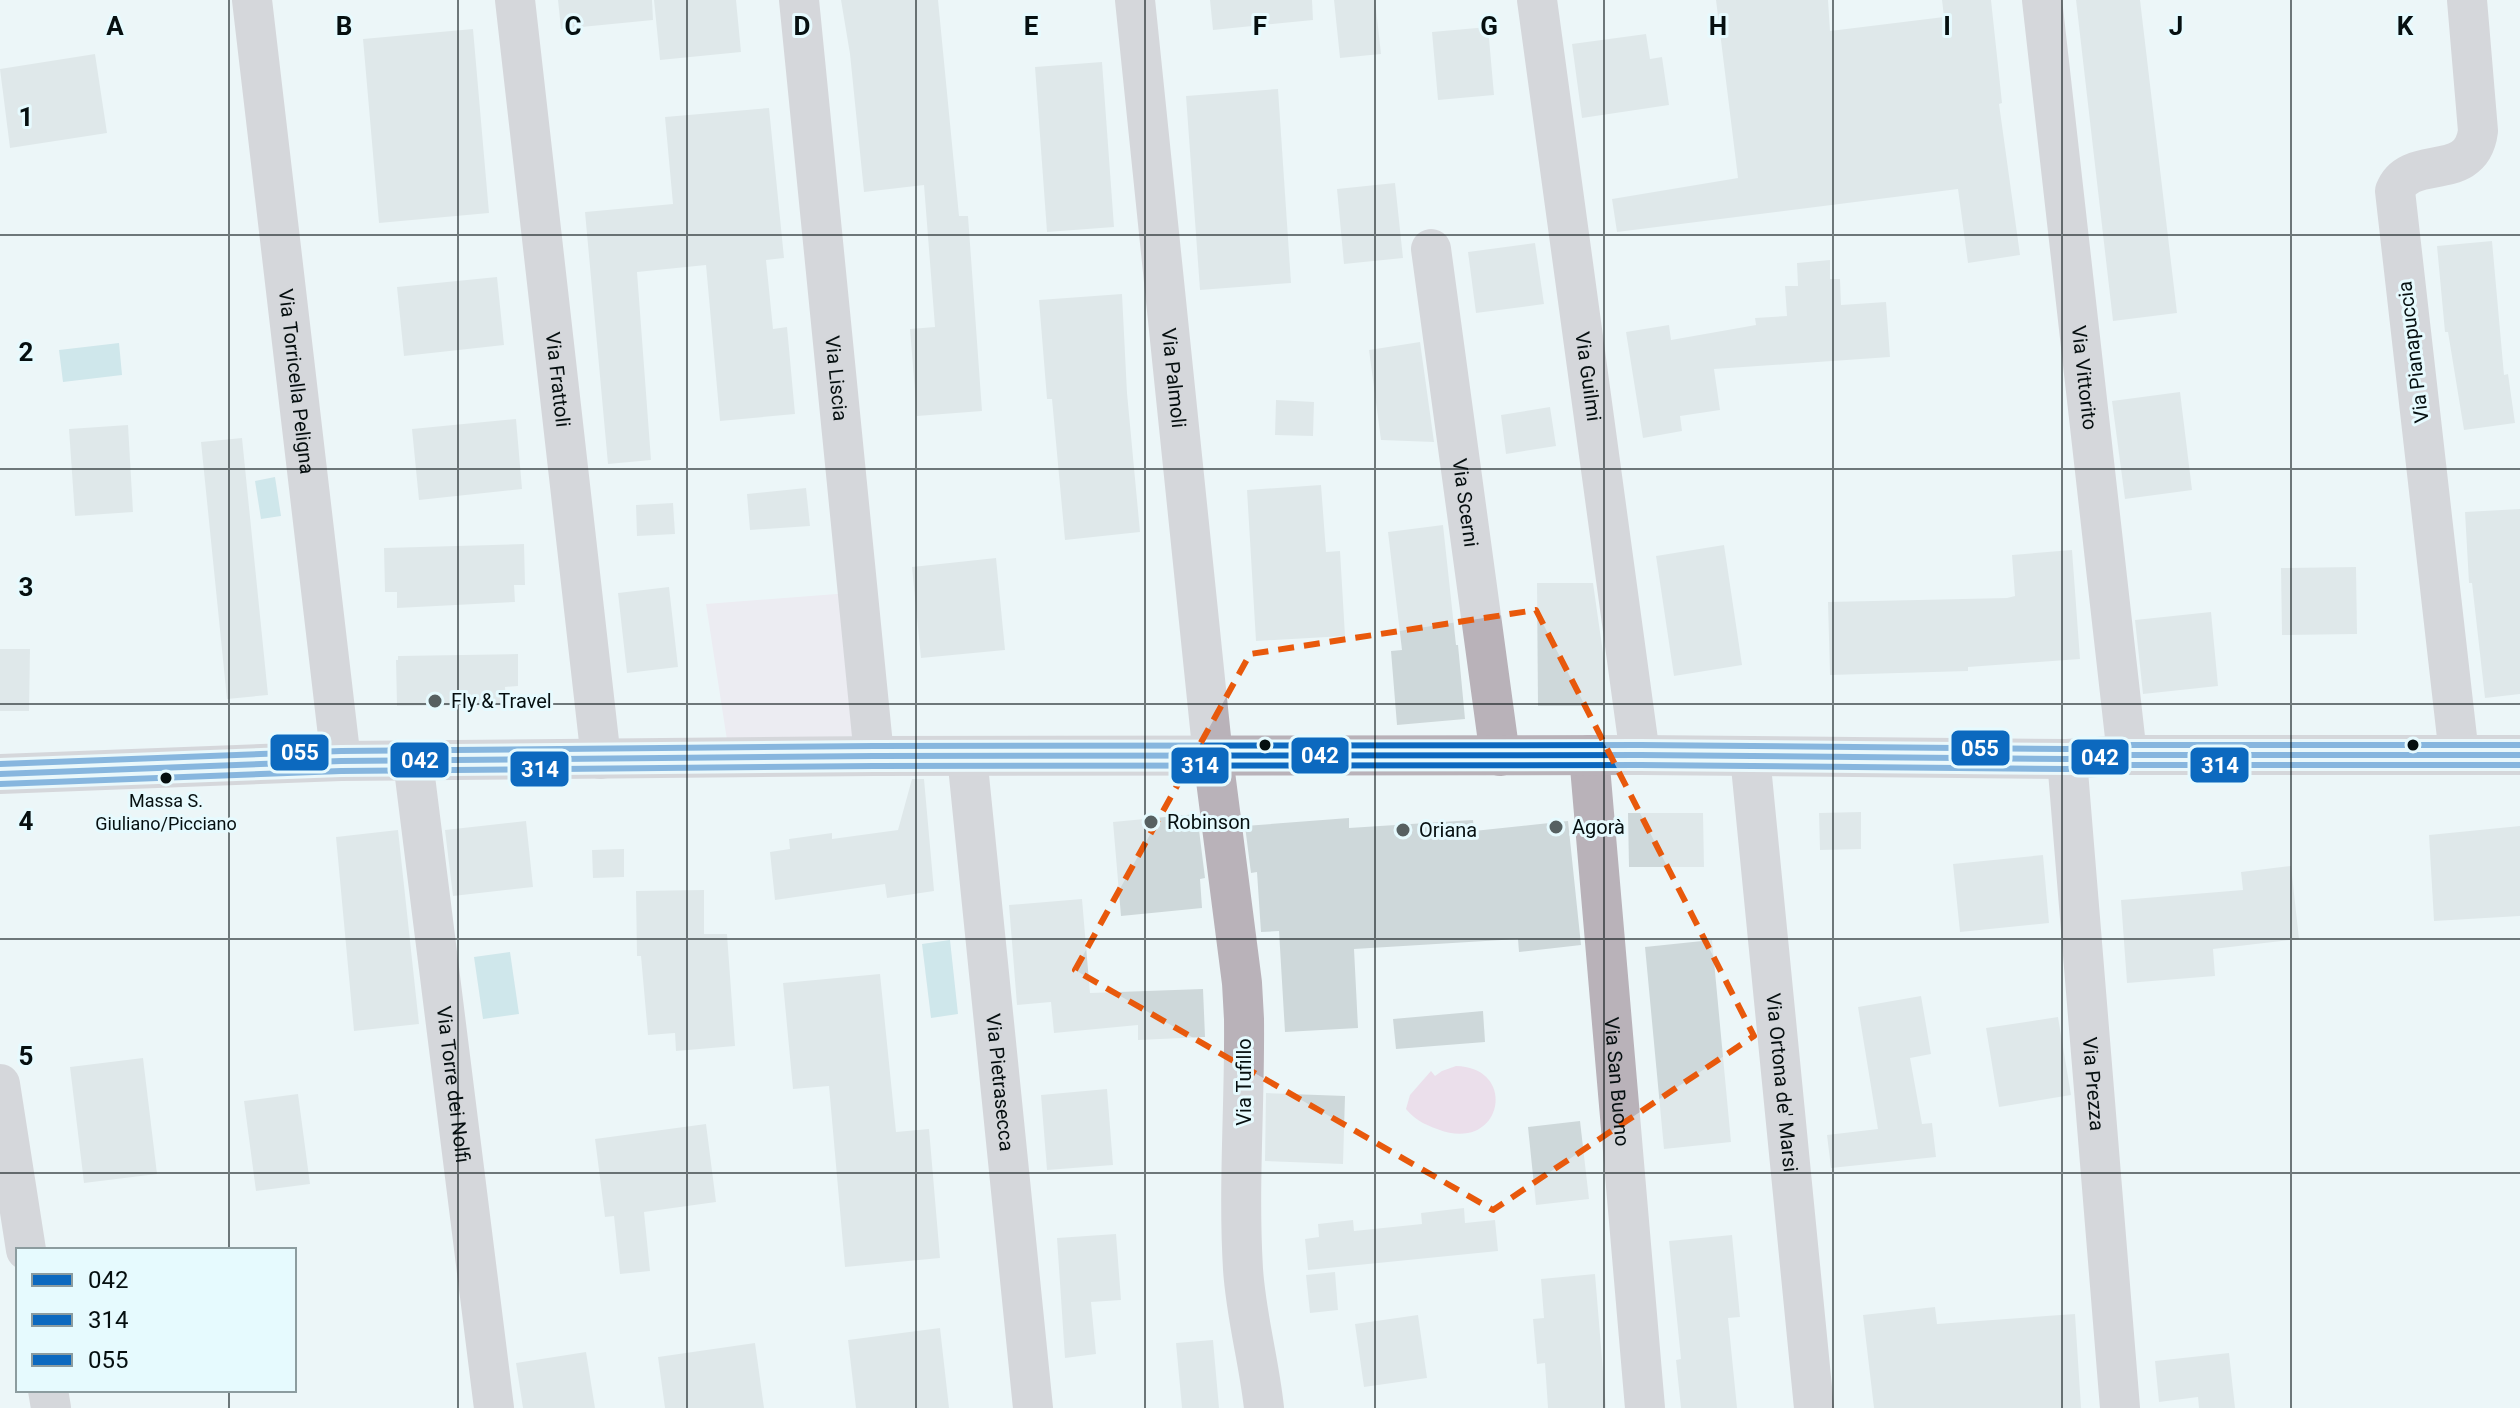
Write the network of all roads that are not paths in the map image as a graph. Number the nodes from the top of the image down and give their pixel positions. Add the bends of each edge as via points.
1 (252, 0) edge
2 (515, 0) edge
3 (799, 0) edge
4 (1135, 0) edge
5 (1537, 0) edge
6 (2042, 0) edge
7 (2467, 0) edge
8 (1431, 249) dead end
9 (1589, 755) junction
10 (1640, 755) junction
11 (2127, 755) junction
12 (2459, 755) junction
13 (2520, 755) edge
14 (874, 756) junction
15 (967, 756) junction
16 (1500, 756) junction
17 (1750, 756) junction
18 (1213, 757) junction
19 (601, 759) junction
20 (2067, 759) junction
21 (341, 761) junction
22 (413, 761) junction
23 (0, 774) edge
24 (0, 1084) edge
25 (26, 1248) edge
26 (494, 1408) edge
27 (1033, 1408) edge
28 (1264, 1408) edge
29 (1645, 1408) edge
30 (1814, 1408) edge
31 (2120, 1408) edge

1 - 21 street, Via Torricella Peligna
2 - 19 street, Via Frattoli
3 - 14 street, Via Liscia
4 - 18 street, Via Palmoli
5 - 10 street, Via Guilmi
6 - 11 street, Via Vittorito
7 - 12 street, Via Pianapuccia via 2477,141 2468,157 2410,174 2395,191
8 - 16 street, Via Scerni
9 - 10 street
9 - 16 street
9 - 29 street, Via San Buono
10 - 17 street
11 - 12 street
11 - 20 street
12 - 13 street
14 - 15 street
14 - 19 street
15 - 18 street
15 - 27 street, Via Pietrasecca
16 - 18 street
17 - 20 street
17 - 30 street, Via Ortona de' Marsi
18 - 28 street, Via Tufillo via 1242,983 1243,1266
19 - 22 street
20 - 31 street, Via Prezza
21 - 22 street
21 - 23 street
22 - 26 street, Via Torre dei Nolfi
24 - 25 street

